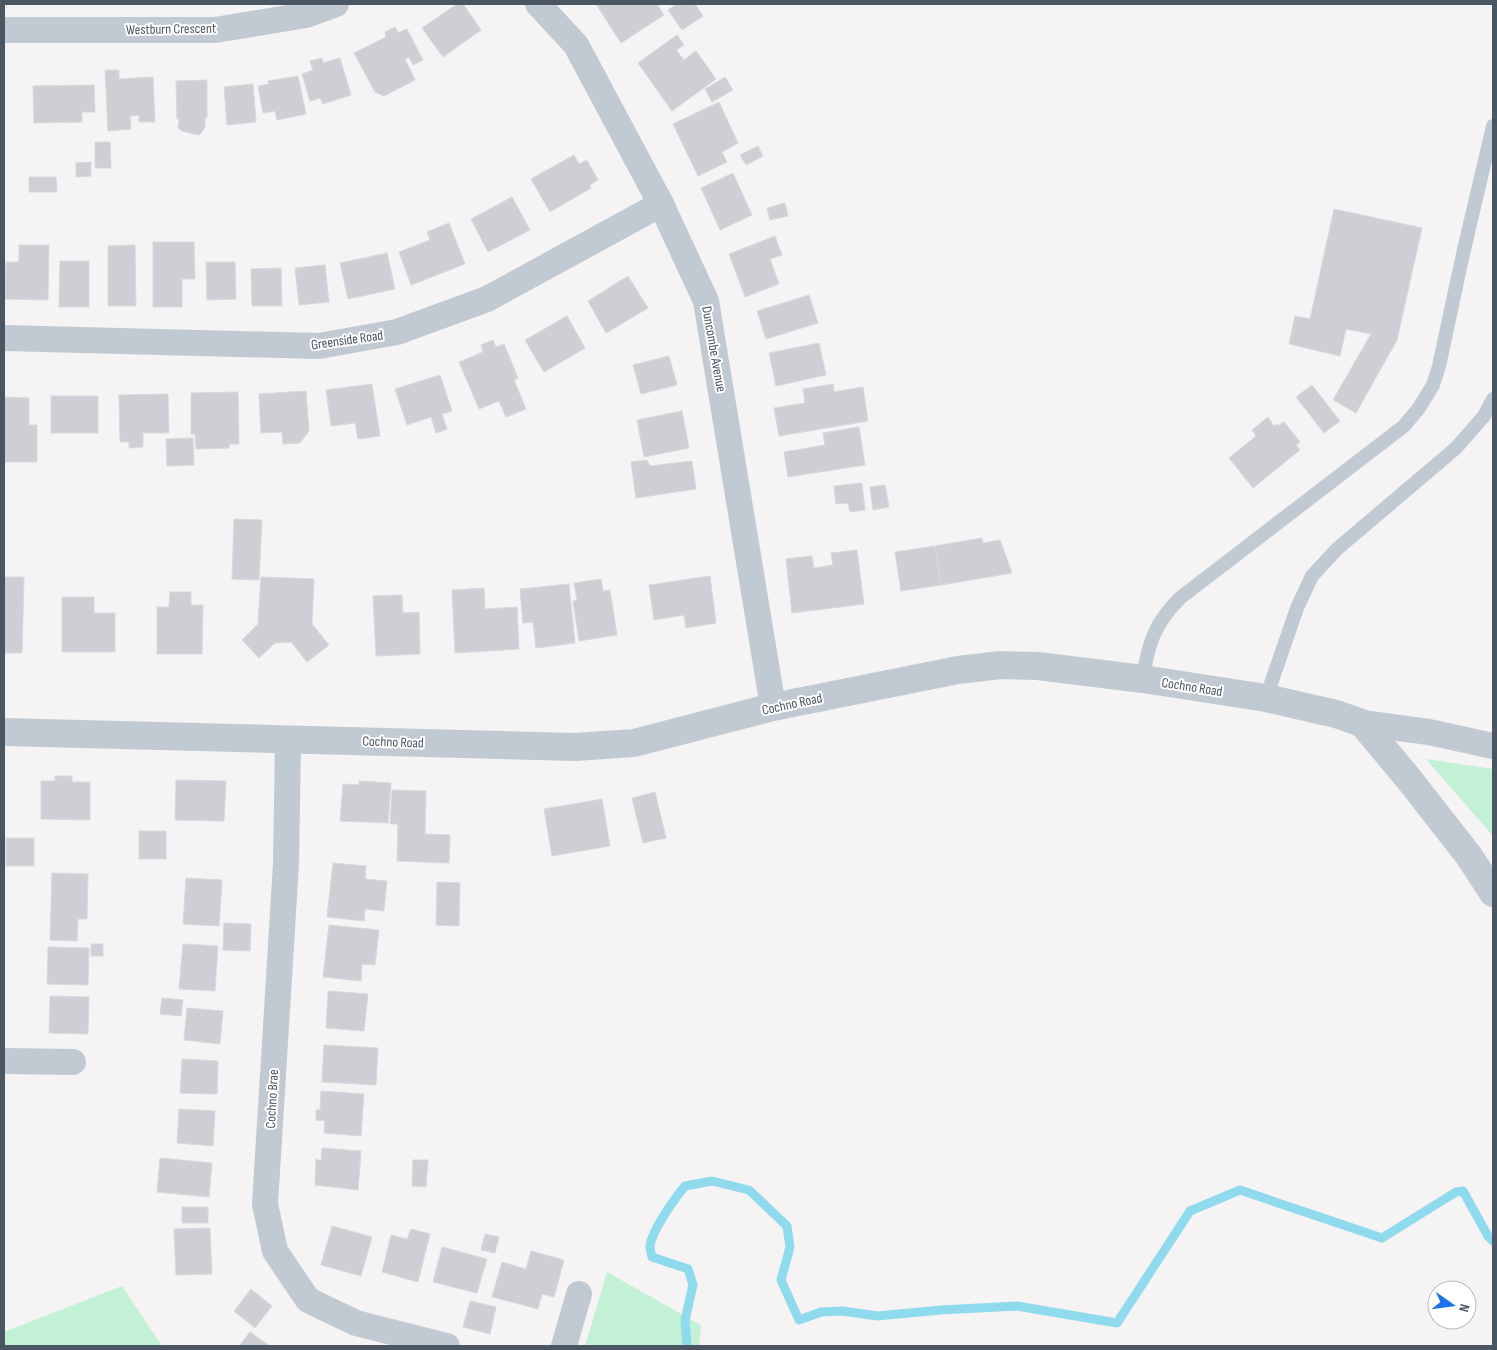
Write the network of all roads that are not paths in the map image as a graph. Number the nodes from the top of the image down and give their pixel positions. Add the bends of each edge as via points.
1 (336, 4) edge
2 (538, 4) edge
3 (4, 30) edge
4 (1493, 126) edge
5 (661, 204) junction
6 (4, 338) edge
7 (1493, 399) edge
8 (1142, 680) junction
9 (1266, 698) junction
10 (774, 707) junction
11 (1362, 723) junction
12 (4, 732) edge
13 (288, 739) junction
14 (1493, 746) edge
15 (1493, 893) edge
16 (4, 1061) edge
17 (73, 1062) dead end
18 (579, 1294) dead end
19 (448, 1346) edge
20 (564, 1346) edge

1 - 3 street, Westburn Crescent via 306,14 215,30
2 - 5 street, Duncombe Avenue via 576,45
4 - 8 lane via 1439,366 1433,385 1419,408 1404,426 1180,598 1155,630
5 - 6 street, Greenside Road via 487,299 397,332 319,346
5 - 10 street, Duncombe Avenue via 706,301
7 - 9 lane via 1484,416 1456,448 1337,549 1312,576 1297,608
8 - 9 street, Cochno Road
8 - 10 street, Cochno Road via 1038,666 1001,665 958,670
9 - 11 street, Cochno Road
10 - 13 street, Cochno Road via 634,743 608,746
11 - 14 street via 1430,732
11 - 15 street via 1456,840
12 - 13 street, Cochno Road
13 - 19 street, Cochno Brae via 286,864 265,1204 276,1251 308,1300 356,1323
16 - 17 street
18 - 20 street

